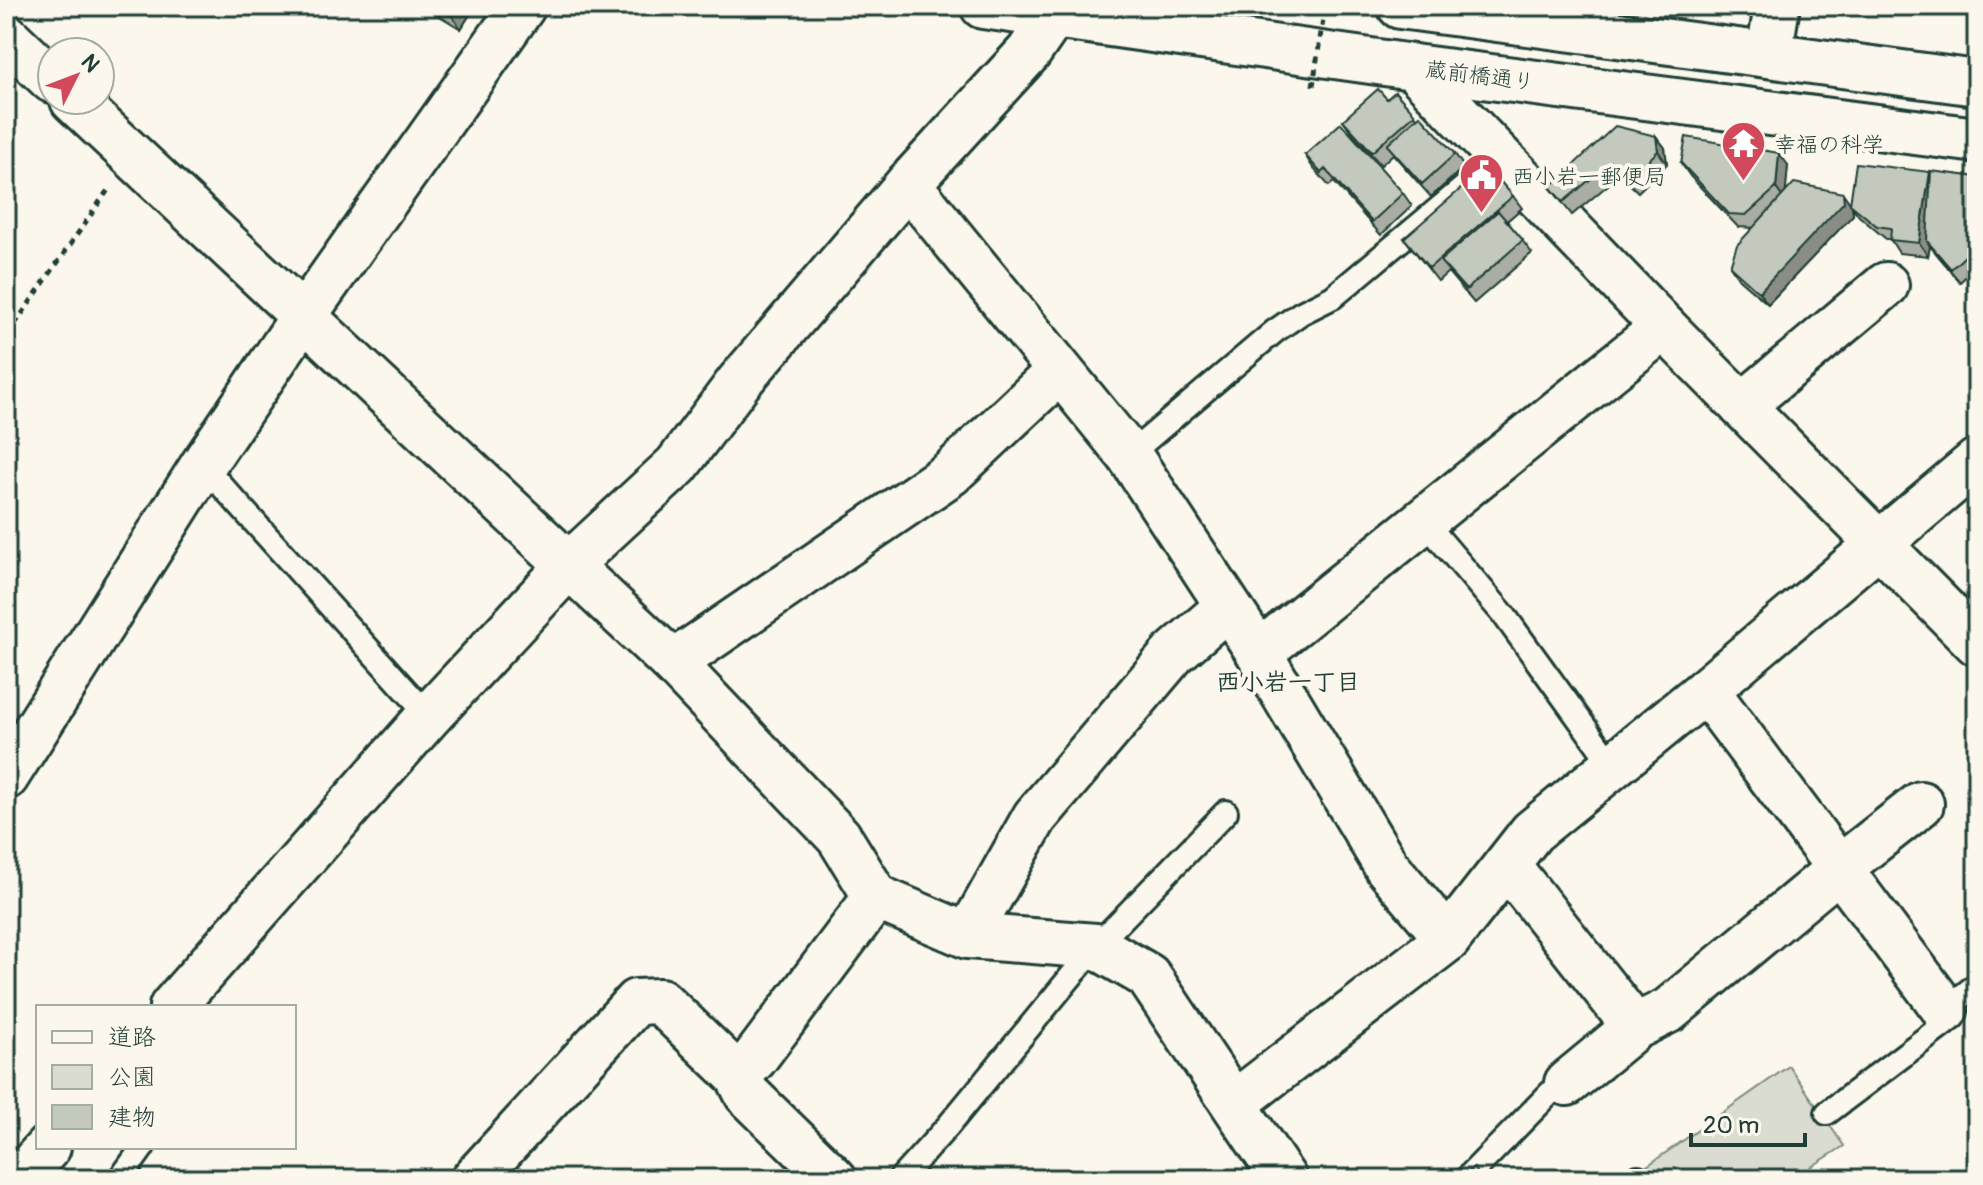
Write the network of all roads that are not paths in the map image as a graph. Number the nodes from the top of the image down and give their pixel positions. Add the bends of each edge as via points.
1 (523, 6) edge
2 (983, 6) edge
3 (1400, 6) edge
4 (1777, 6) edge
5 (1053, 17) junction
6 (6, 36) edge
7 (1769, 55) junction
8 (36, 65) edge
9 (1413, 67) junction
10 (1977, 83) edge
11 (90, 116) edge
12 (1977, 140) edge
13 (1499, 158) junction
14 (908, 184) junction
15 (1886, 285) dead end
16 (303, 317) junction
17 (1664, 327) junction
18 (1059, 371) junction
19 (1742, 406) junction
20 (1129, 455) junction
21 (1977, 461) edge
22 (203, 465) junction
23 (1424, 521) junction
24 (1879, 545) junction
25 (570, 564) junction
26 (1227, 607) junction
27 (1977, 643) edge
28 (1259, 653) junction
29 (673, 663) junction
30 (1706, 690) junction
31 (429, 716) junction
32 (1613, 766) junction
33 (6, 777) edge
34 (1921, 804) dead end
35 (1226, 812) dead end
36 (1508, 866) junction
37 (1841, 867) junction
38 (876, 897) junction
39 (968, 936) junction
40 (1448, 939) junction
41 (1096, 946) junction
42 (1961, 997) edge
43 (174, 1005) edge
44 (1635, 1027) junction
45 (738, 1076) junction
46 (1567, 1083) joint
47 (1235, 1103) junction
48 (1827, 1113) dead end
49 (46, 1149) edge
50 (142, 1149) edge
51 (1479, 1175) edge
52 (19, 1179) edge
53 (120, 1179) edge
54 (474, 1179) edge
55 (834, 1179) edge
56 (900, 1179) edge
57 (1284, 1179) edge

1 - 16 street
2 - 5 street, 蔵前橋通り
3 - 7 street
4 - 7 street
5 - 9 street, 蔵前橋通り
5 - 14 street via 1029,52
6 - 8 street
7 - 10 street
9 - 12 street, 蔵前橋通り
9 - 13 street
11 - 16 street
13 - 17 street
13 - 20 lane via 1333,297 1275,331
14 - 18 street
14 - 25 street via 739,382 677,465
15 - 19 street
16 - 22 street
16 - 25 street
17 - 19 street
17 - 23 street
18 - 20 street
18 - 29 street via 951,473
19 - 24 street
20 - 26 street
21 - 24 street
22 - 31 lane
22 - 33 street
23 - 28 street
23 - 32 lane via 1504,615
24 - 27 street
24 - 30 street
25 - 29 street
25 - 31 street
26 - 28 street
26 - 39 street via 1173,654 1035,817
28 - 40 street via 1387,867
29 - 38 street via 839,837
30 - 32 street
30 - 37 street
31 - 43 street
32 - 36 street via 1532,832
34 - 37 street
35 - 41 lane
36 - 40 street
36 - 44 street
37 - 42 street
37 - 44 street via 1669,1010
38 - 39 street
38 - 45 street
39 - 41 street
40 - 47 street
41 - 47 street via 1148,976
41 - 56 lane
42 - 48 lane via 1946,1023
44 - 46 street
45 - 54 street via 660,1001 636,1002
45 - 55 street via 747,1094
46 - 51 lane via 1554,1089
47 - 57 street
49 - 52 street
50 - 53 lane

